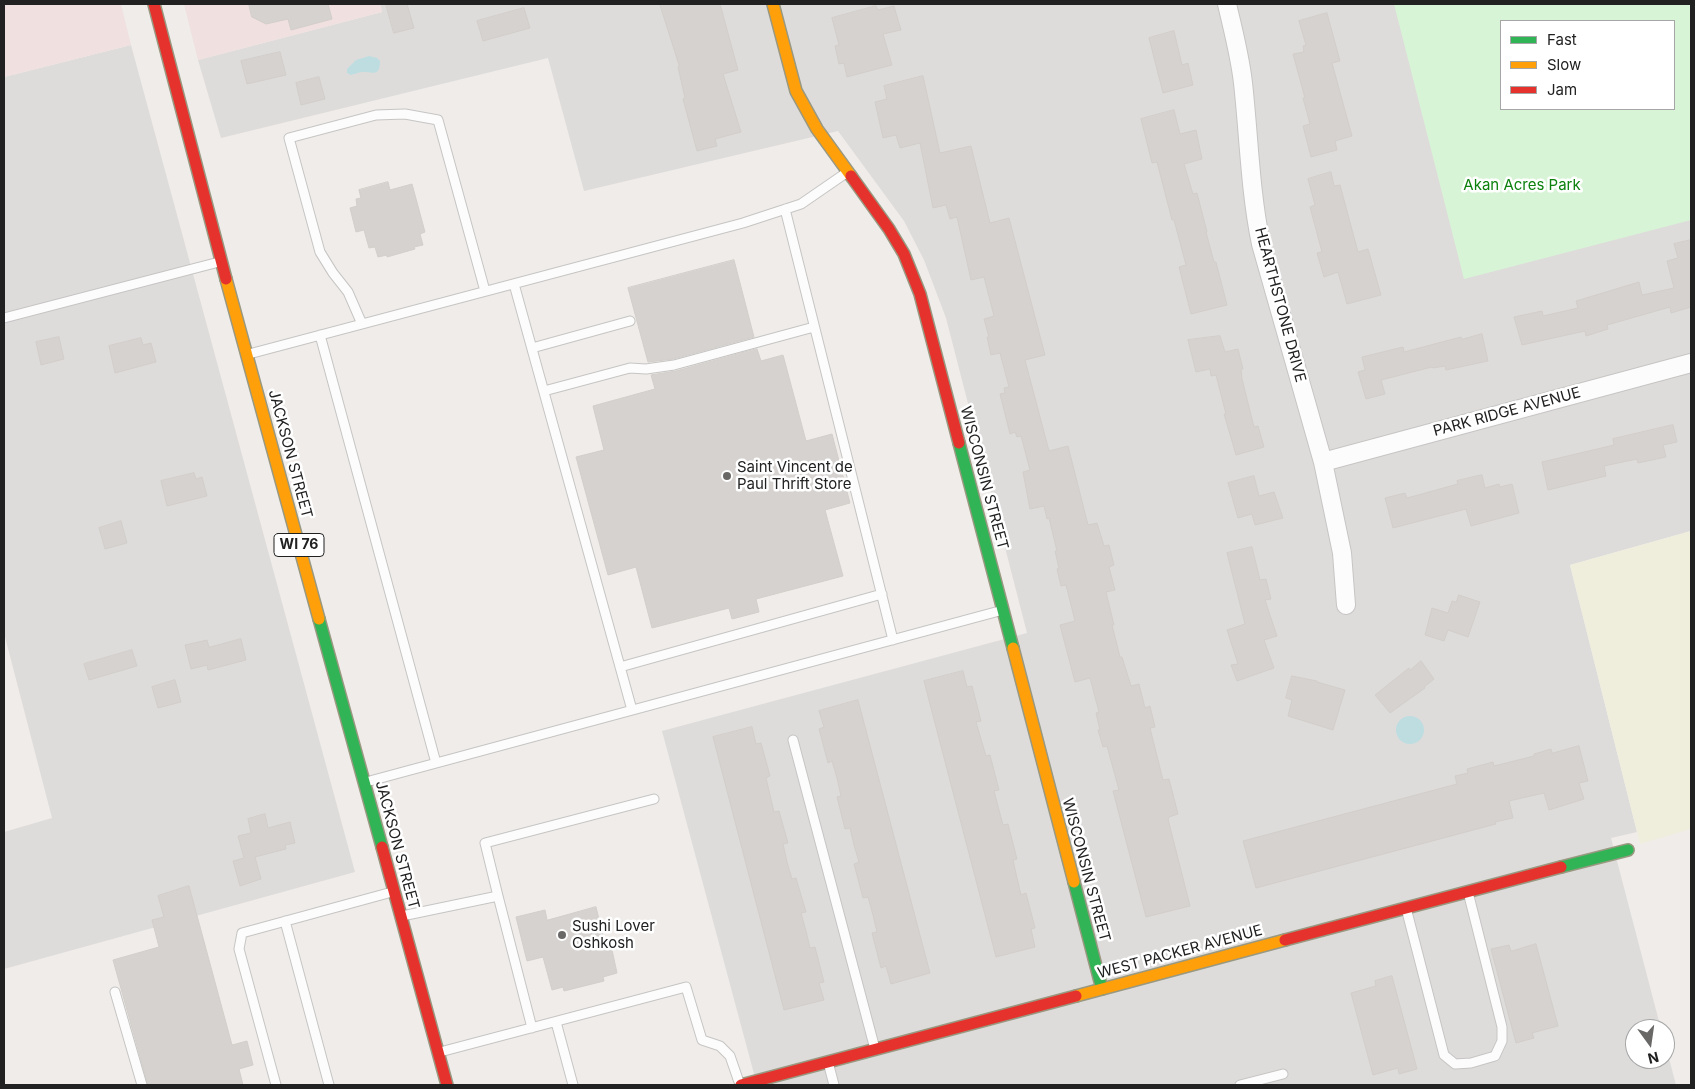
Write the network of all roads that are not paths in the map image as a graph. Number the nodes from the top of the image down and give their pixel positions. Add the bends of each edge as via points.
1 (154, 4) edge
2 (773, 4) edge
3 (1227, 4) edge
4 (847, 172) junction
5 (785, 209) junction
6 (222, 262) junction
7 (514, 284) junction
8 (485, 291) junction
9 (4, 318) edge
10 (630, 321) dead end
11 (362, 324) junction
12 (814, 326) junction
13 (320, 335) junction
14 (532, 348) junction
15 (246, 355) junction
16 (1691, 363) edge
17 (544, 391) junction
18 (1323, 462) junction
19 (882, 594) junction
20 (1346, 605) dead end
21 (1003, 610) junction
22 (893, 640) junction
23 (620, 667) junction
24 (632, 710) junction
25 (793, 740) dead end
26 (436, 763) junction
27 (365, 782) junction
28 (654, 798) dead end
29 (1628, 850) dead end
30 (1468, 891) junction
31 (394, 892) junction
32 (498, 896) junction
33 (1406, 908) junction
34 (401, 916) junction
35 (286, 921) junction
36 (1102, 989) junction
37 (115, 992) dead end
38 (556, 1022) junction
39 (532, 1028) junction
40 (875, 1050) junction
41 (438, 1052) junction
42 (828, 1062) junction
43 (1283, 1074) dead end
44 (142, 1085) edge
45 (276, 1085) edge
46 (329, 1085) edge
47 (447, 1085) edge
48 (573, 1085) edge
49 (741, 1085) edge
50 (834, 1085) edge
51 (1240, 1085) edge

1 - 6 street, JACKSON STREET / WI 76
2 - 4 street, WISCONSIN STREET via 796,91 816,129
3 - 18 street, HEARTHSTONE DRIVE via 1239,57 1255,215
4 - 5 lane via 801,204
4 - 21 street, WISCONSIN STREET via 904,254 920,294
5 - 7 lane
5 - 12 lane
6 - 9 lane
6 - 15 street, JACKSON STREET / WI 76
7 - 8 lane
7 - 14 lane
8 - 11 lane
8 - 11 lane via 438,120 405,114 376,115 289,138 320,252 348,292
10 - 14 lane
11 - 13 lane
12 - 17 lane via 674,365 630,368
12 - 19 lane
13 - 15 lane
13 - 26 lane
14 - 17 lane
15 - 27 street, JACKSON STREET / WI 76
16 - 18 street, PARK RIDGE AVENUE
17 - 23 lane
18 - 20 street, HEARTHSTONE DRIVE via 1342,553
19 - 22 lane
19 - 23 lane
21 - 22 lane
21 - 36 street, WISCONSIN STREET
22 - 24 lane
23 - 24 lane
24 - 26 lane
25 - 40 lane
26 - 27 lane
27 - 31 street, JACKSON STREET / WI 76
28 - 32 lane via 485,843
29 - 30 street, WEST PACKER AVENUE
30 - 33 street, WEST PACKER AVENUE
30 - 33 lane via 1502,1026 1502,1041 1494,1056 1455,1064 1444,1055
31 - 34 street, JACKSON STREET / WI 76
31 - 35 lane
32 - 34 lane
32 - 39 lane
33 - 36 street, WEST PACKER AVENUE
34 - 41 street, JACKSON STREET / WI 76
35 - 45 lane via 242,933 239,949
35 - 46 lane
36 - 40 street, WEST PACKER AVENUE
37 - 44 lane
38 - 39 lane
38 - 48 lane
38 - 49 lane via 686,986 702,1040 720,1046 730,1056
39 - 41 lane
40 - 42 street, WEST PACKER AVENUE
41 - 47 street, JACKSON STREET / WI 76
42 - 49 street, WEST PACKER AVENUE
42 - 50 lane
43 - 51 lane

